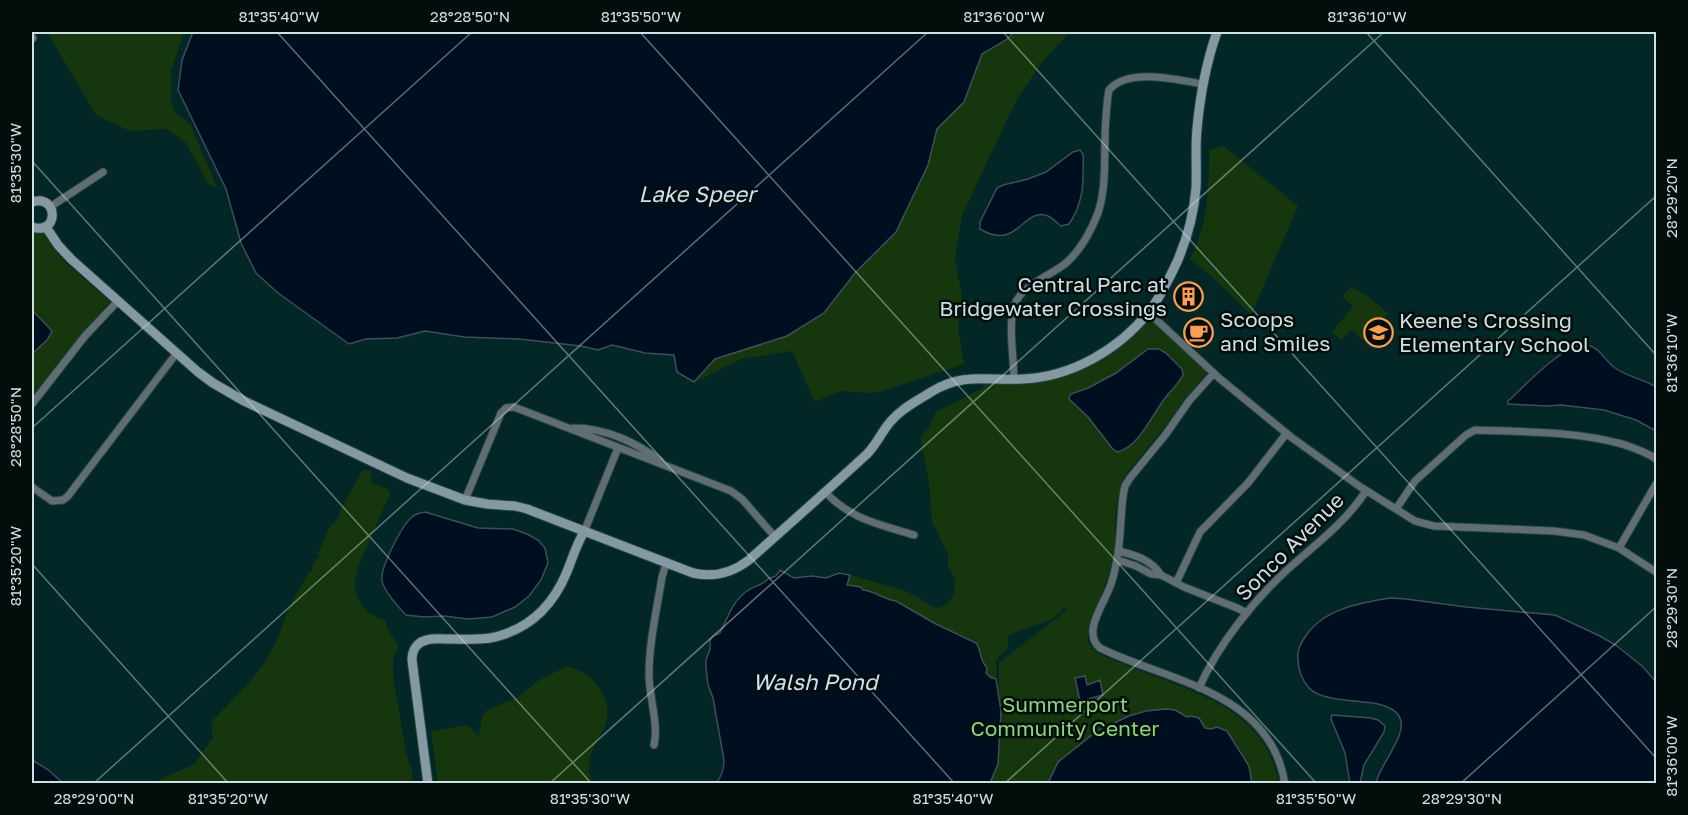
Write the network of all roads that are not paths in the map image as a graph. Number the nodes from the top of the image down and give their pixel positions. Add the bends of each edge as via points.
1 (1217, 32) edge
2 (1203, 84) junction
3 (103, 172) dead end
4 (33, 199) edge
5 (50, 207) junction
6 (46, 227) junction
7 (32, 228) edge
8 (118, 301) junction
9 (1148, 312) junction
10 (176, 354) junction
11 (1214, 373) junction
12 (1014, 380) junction
13 (32, 404) edge
14 (572, 428) junction
15 (1286, 434) junction
16 (618, 448) junction
17 (1656, 459) edge
18 (664, 464) junction
19 (1656, 484) edge
20 (32, 487) edge
21 (1366, 491) junction
22 (825, 492) junction
23 (465, 500) junction
24 (1396, 509) junction
25 (584, 531) junction
26 (914, 535) dead end
27 (775, 537) junction
28 (1619, 548) junction
29 (1119, 551) junction
30 (1118, 560) junction
31 (666, 564) junction
32 (1656, 572) edge
33 (1161, 575) junction
34 (1176, 583) junction
35 (1247, 613) junction
36 (1199, 688) junction
37 (654, 745) dead end
38 (428, 783) edge
39 (1286, 783) edge

1 - 2 street
2 - 9 street via 1191,221 1176,265
2 - 12 street via 1146,77 1118,83 1109,90 1104,183 1098,212 1076,252 1026,290 1015,304
3 - 5 street
4 - 5 street
5 - 6 street via 52,218
6 - 7 street
6 - 8 street via 71,259
8 - 10 street
8 - 13 street
9 - 11 street
9 - 12 street via 1116,344 1087,362 1049,375
10 - 20 street via 68,496 52,501
10 - 23 street via 244,401 392,472
11 - 15 street
11 - 29 street via 1127,482
12 - 22 street via 966,378 934,390 898,414 871,450
14 - 16 street
14 - 18 street via 621,438
14 - 23 street via 518,407 506,408
15 - 21 street
15 - 34 street via 1248,483 1200,532
16 - 18 street
16 - 25 street
17 - 24 street via 1629,446 1584,435 1475,430 1415,481
18 - 27 street via 734,492
19 - 28 street
21 - 24 street
21 - 35 street, Sonco Avenue via 1341,522
22 - 26 street via 850,513
22 - 27 street
23 - 25 street via 521,508
24 - 28 street via 1428,526 1564,532
25 - 31 street
25 - 38 street via 557,592 530,621 501,636 429,639 414,650 412,660
27 - 31 street via 744,564 726,573 699,575
28 - 32 street
29 - 30 street
29 - 33 street via 1147,561
30 - 33 street
30 - 36 street via 1093,626 1094,642 1104,650
31 - 37 street via 650,656
33 - 34 street
34 - 35 street
35 - 36 street, Sonco Avenue via 1211,663
36 - 39 street via 1232,704 1258,726 1277,755

